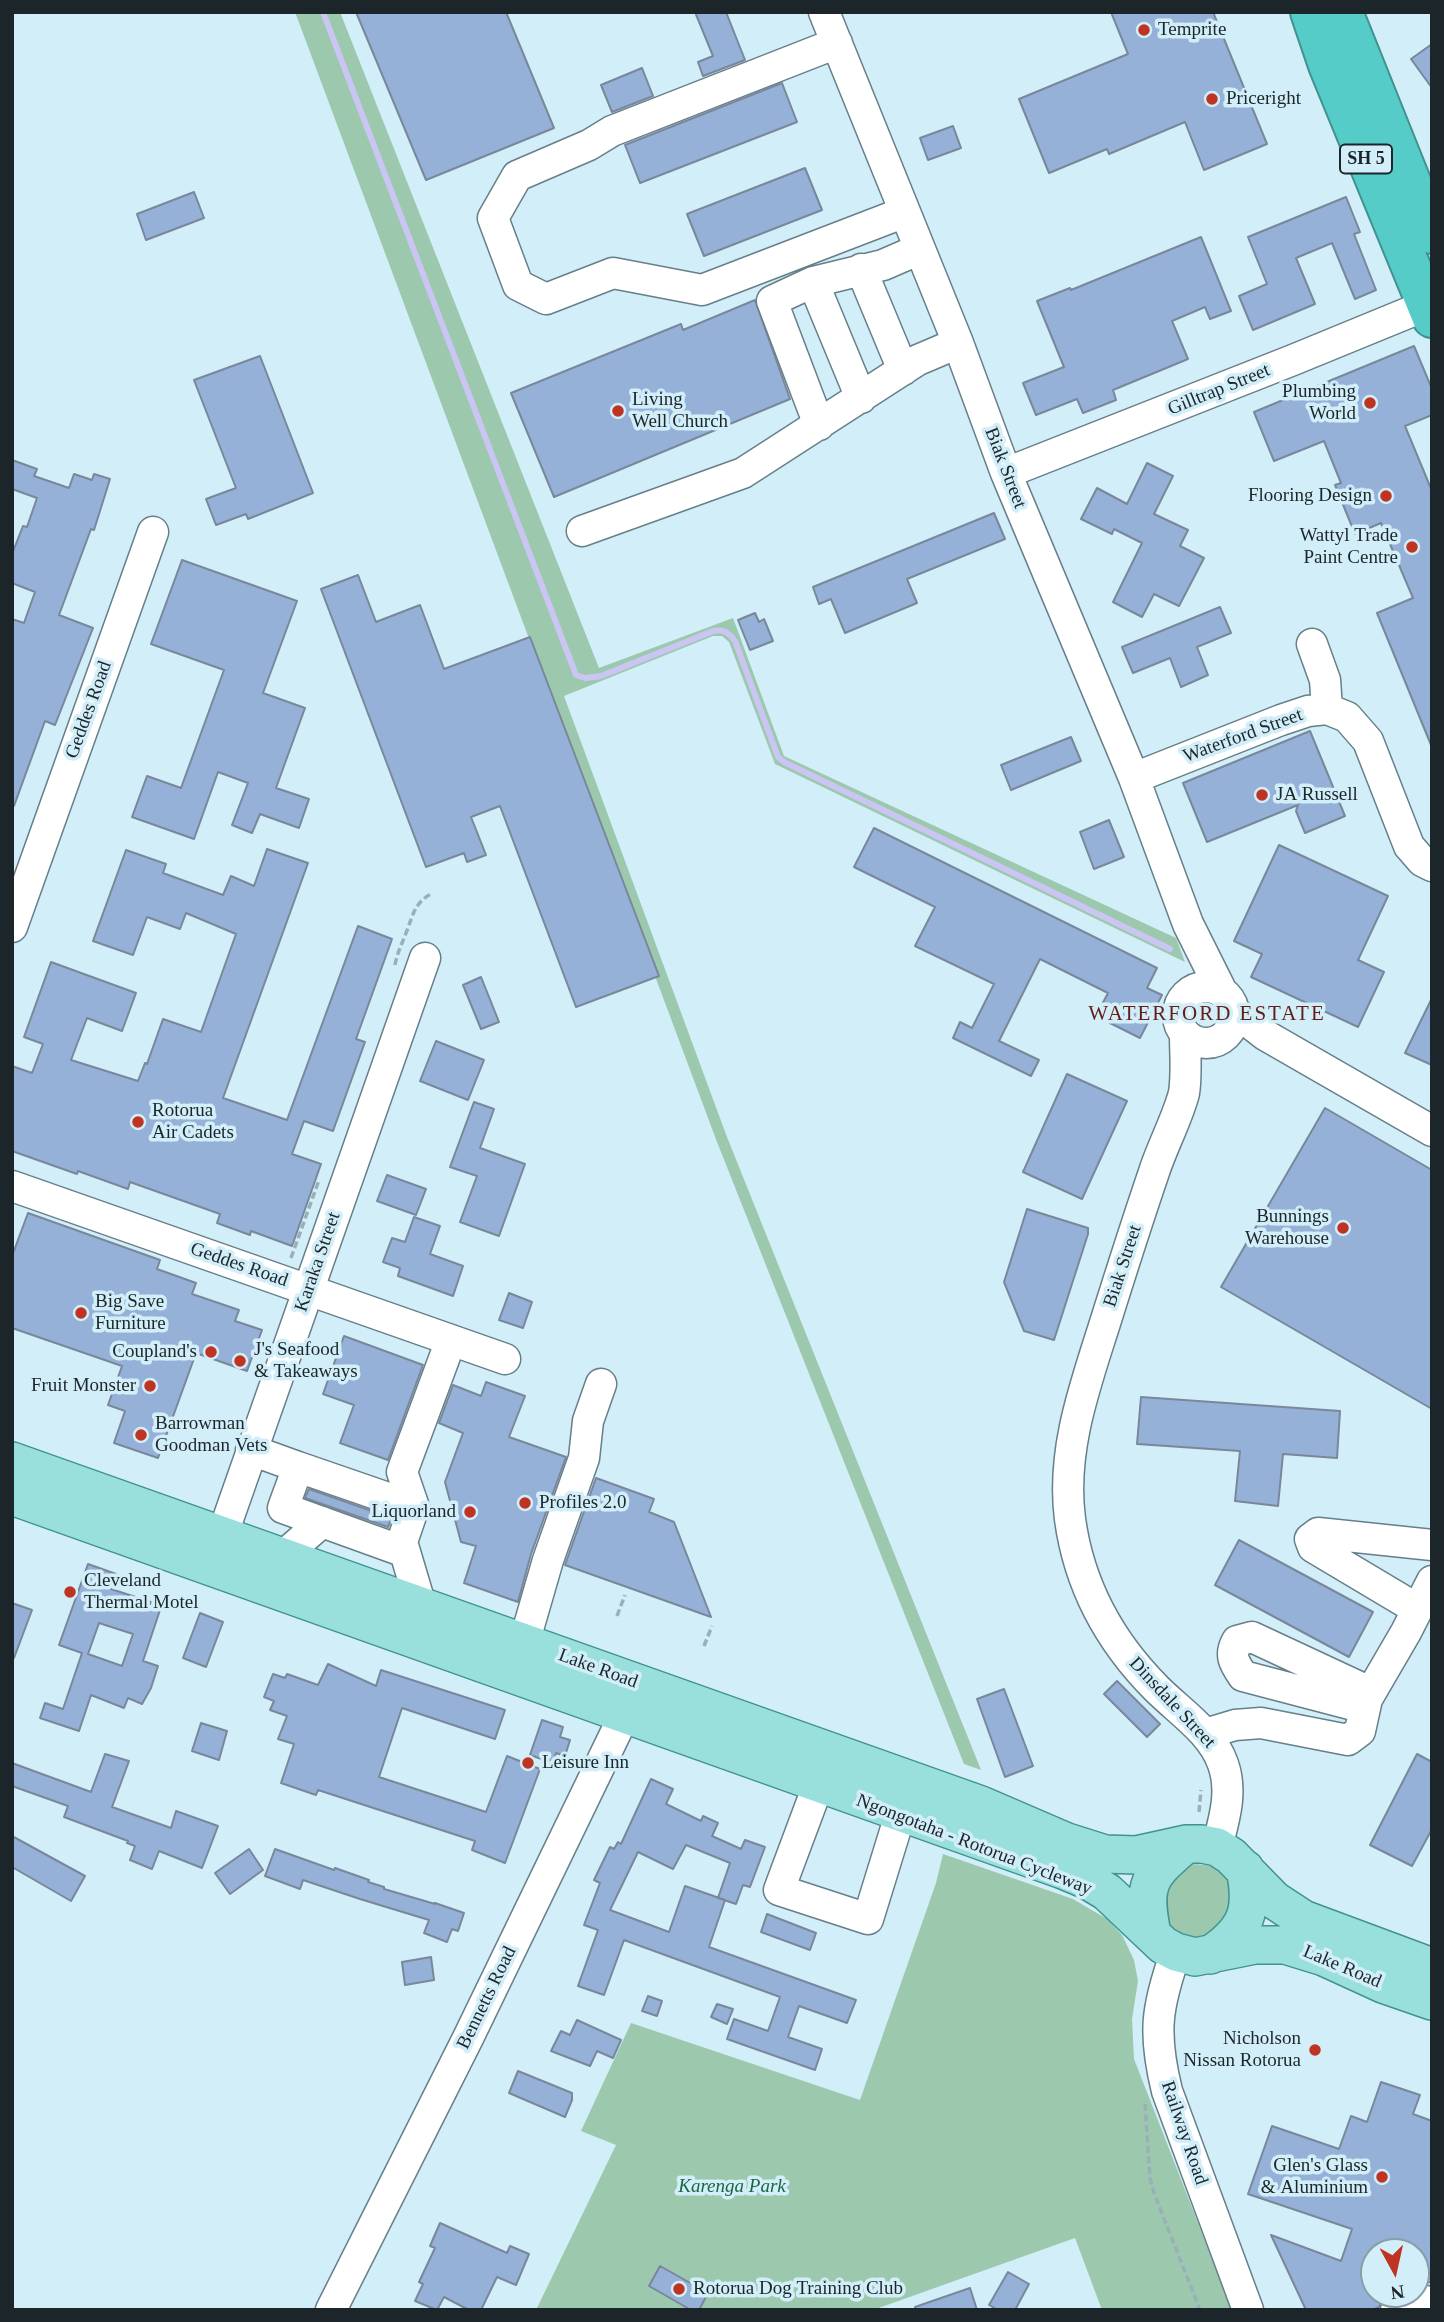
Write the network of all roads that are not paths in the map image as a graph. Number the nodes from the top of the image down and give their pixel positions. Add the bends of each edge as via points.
1 (824, 12) edge
2 (1310, 12) edge
3 (1343, 12) edge
4 (837, 43) junction
5 (905, 212) junction
6 (1432, 234) edge
7 (920, 249) junction
8 (861, 269) junction
9 (813, 282) junction
10 (1430, 309) edge
11 (958, 343) junction
12 (903, 370) junction
13 (861, 398) junction
14 (819, 425) junction
15 (1006, 473) junction
16 (582, 531) dead end
17 (153, 533) dead end
18 (1312, 645) dead end
19 (1327, 709) junction
20 (1134, 778) junction
21 (1432, 866) edge
22 (12, 927) edge
23 (425, 958) dead end
24 (1224, 1015) junction
25 (1185, 1034) junction
26 (1184, 1092) junction
27 (1432, 1131) edge
28 (12, 1186) edge
29 (308, 1289) junction
30 (451, 1340) junction
31 (505, 1359) dead end
32 (601, 1384) dead end
33 (1071, 1443) joint
34 (251, 1450) junction
35 (12, 1461) edge
36 (309, 1471) junction
37 (353, 1486) junction
38 (12, 1496) edge
39 (400, 1503) junction
40 (323, 1522) junction
41 (371, 1539) junction
42 (1432, 1545) edge
43 (216, 1551) junction
44 (405, 1552) junction
45 (282, 1557) junction
46 (1432, 1581) edge
47 (421, 1606) junction
48 (1417, 1609) junction
49 (524, 1643) junction
50 (631, 1699) junction
51 (1205, 1734) junction
52 (819, 1783) junction
53 (901, 1812) junction
54 (1201, 1846) junction
55 (1245, 1869) junction
56 (1179, 1947) junction
57 (1432, 1967) edge
58 (1432, 2001) edge
59 (1432, 2303) edge
60 (331, 2310) edge
61 (1248, 2310) edge
62 (1396, 2310) edge

1 - 4 street, Biak Street
2 - 10 highway, SH 5
3 - 6 highway, SH 5
4 - 5 street, Biak Street
4 - 5 street via 612,131 517,176 493,218 517,285 546,299 613,273 702,290
5 - 7 street, Biak Street
7 - 8 street
7 - 11 street, Biak Street
8 - 9 street
8 - 12 street
9 - 13 street
9 - 14 street via 772,301
10 - 15 street, Gilltrap Street
11 - 12 street
11 - 15 street, Biak Street
12 - 13 street
13 - 14 street
14 - 16 street via 743,472
15 - 20 street, Biak Street
17 - 22 street, Geddes Road
18 - 19 street via 1325,680
19 - 20 street, Waterford Street via 1281,720
19 - 21 street, Waterford Street via 1347,717 1368,741 1409,846
20 - 24 street, Biak Street
23 - 29 street, Karaka Street
24 - 25 street via 1200,1043
24 - 25 street, Biak Street via 1184,997 1178,1010
24 - 26 street, Biak Street via 1197,1076
24 - 27 street
25 - 26 street, Biak Street
26 - 33 street, Biak Street via 1128,1249
28 - 29 street, Geddes Road
29 - 30 street, Geddes Road
29 - 34 street, Karaka Street
30 - 31 street, Geddes Road
30 - 39 street via 402,1472
32 - 49 street via 588,1420 584,1458
33 - 51 street, Dinsdale Street via 1070,1517 1088,1592 1131,1661
34 - 36 street
34 - 43 street, Karaka Street
35 - 43 main road, Lake Road
36 - 37 street
36 - 40 street via 284,1508
37 - 39 street
37 - 40 street
38 - 43 main road, Lake Road
39 - 41 street
39 - 44 street
40 - 41 street
40 - 45 street
41 - 44 street
42 - 48 street via 1318,1534 1310,1539 1313,1546
43 - 45 main road, Lake Road
43 - 50 main road, Lake Road
44 - 47 street
45 - 47 main road, Lake Road
46 - 48 street
47 - 49 main road, Lake Road
48 - 51 street via 1368,1700 1360,1731 1348,1740 1261,1723
49 - 50 main road, Lake Road
50 - 52 main road, Lake Road
50 - 54 main road, Lake Road via 981,1805 1105,1854 1136,1855
50 - 60 street, Bennetts Road
51 - 54 street, Dinsdale Street via 1224,1766 1227,1809
52 - 53 main road, Lake Road
52 - 53 street via 779,1890 868,1919
53 - 56 main road, Lake Road via 1087,1880
54 - 55 main road via 1231,1856
54 - 56 main road via 1160,1866 1151,1881 1147,1902
55 - 56 main road via 1246,1917 1228,1943
55 - 57 main road, Lake Road via 1274,1900 1303,1919
56 - 58 main road, Lake Road via 1285,1945
56 - 61 street, Railway Road via 1162,1992 1159,2057 1167,2091
59 - 62 street via 1422,2300

